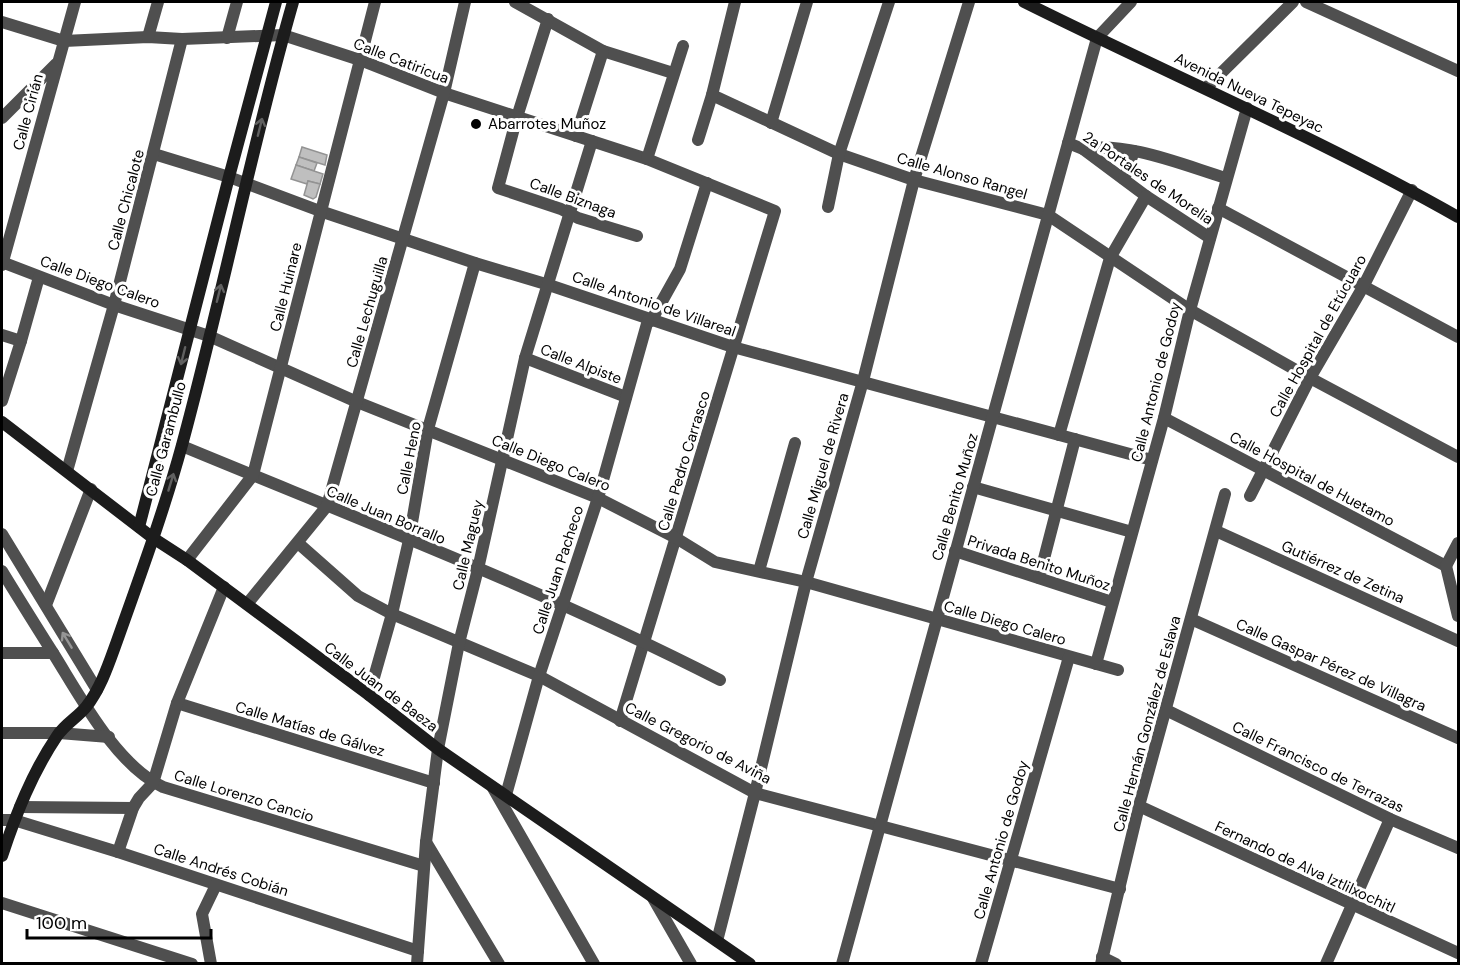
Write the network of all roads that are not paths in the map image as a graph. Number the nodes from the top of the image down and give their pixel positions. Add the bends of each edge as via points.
1 (75, 2) edge
2 (158, 2) edge
3 (237, 2) edge
4 (276, 2) edge
5 (293, 2) edge
6 (375, 2) edge
7 (465, 2) edge
8 (515, 2) edge
9 (735, 2) edge
10 (807, 2) edge
11 (889, 2) edge
12 (969, 2) edge
13 (1024, 2) edge
14 (1131, 2) edge
15 (1293, 2) edge
16 (1306, 2) edge
17 (548, 19) junction
18 (2, 22) edge
19 (267, 35) junction
20 (283, 35) junction
21 (148, 37) junction
22 (227, 38) junction
23 (182, 39) junction
24 (1097, 39) junction
25 (64, 41) junction
26 (683, 46) dead end
27 (603, 51) junction
28 (360, 60) junction
29 (57, 63) junction
30 (1458, 71) edge
31 (673, 73) junction
32 (1206, 88) junction
33 (444, 93) junction
34 (712, 95) junction
35 (1247, 108) junction
36 (517, 117) junction
37 (2, 118) edge
38 (771, 123) junction
39 (576, 136) junction
40 (698, 140) dead end
41 (592, 141) junction
42 (1068, 143) junction
43 (1083, 149) junction
44 (1134, 151) junction
45 (154, 154) junction
46 (839, 154) junction
47 (646, 159) junction
48 (229, 177) junction
49 (1226, 178) junction
50 (1124, 179) junction
51 (914, 180) junction
52 (246, 183) junction
53 (707, 183) junction
54 (1412, 190) junction
55 (1146, 196) junction
56 (828, 207) dead end
57 (1218, 208) junction
58 (320, 211) junction
59 (775, 211) joint
60 (571, 214) junction
61 (1048, 216) junction
62 (1458, 217) edge
63 (637, 236) dead end
64 (404, 238) junction
65 (1210, 238) junction
66 (1110, 258) junction
67 (2, 263) edge
68 (475, 263) junction
69 (39, 277) junction
70 (549, 285) junction
71 (1363, 286) junction
72 (114, 305) junction
73 (1190, 310) junction
74 (650, 320) junction
75 (190, 330) junction
76 (2, 335) edge
77 (208, 336) junction
78 (1458, 337) edge
79 (21, 341) junction
80 (733, 347) junction
81 (525, 358) junction
82 (281, 367) junction
83 (1310, 378) junction
84 (863, 381) junction
85 (626, 397) junction
86 (2, 401) edge
87 (357, 402) junction
88 (993, 416) junction
89 (1164, 418) junction
90 (2, 423) edge
91 (428, 429) junction
92 (1059, 435) junction
93 (1075, 439) junction
94 (795, 443) dead end
95 (182, 446) junction
96 (1458, 457) edge
97 (503, 460) junction
98 (1152, 460) junction
99 (67, 471) junction
100 (1263, 471) junction
101 (253, 475) junction
102 (973, 487) junction
103 (92, 489) junction
104 (1226, 494) dead end
105 (1250, 496) dead end
106 (597, 498) junction
107 (327, 506) junction
108 (1056, 511) junction
109 (139, 527) junction
110 (1216, 531) junction
111 (1132, 532) junction
112 (2, 534) edge
113 (153, 538) junction
114 (676, 538) junction
115 (409, 540) junction
116 (298, 543) junction
117 (1458, 543) edge
118 (955, 551) junction
119 (187, 560) junction
120 (1446, 566) junction
121 (478, 569) junction
122 (2, 571) edge
123 (759, 572) junction
124 (1039, 578) junction
125 (806, 582) junction
126 (224, 587) junction
127 (1113, 602) junction
128 (247, 604) junction
129 (563, 604) junction
130 (46, 605) junction
131 (392, 614) junction
132 (1458, 616) edge
133 (936, 618) junction
134 (1191, 619) junction
135 (645, 641) junction
136 (1458, 641) edge
137 (459, 643) junction
138 (2, 653) edge
139 (53, 653) junction
140 (1070, 657) junction
141 (1096, 664) junction
142 (1118, 670) dead end
143 (539, 676) junction
144 (720, 680) dead end
145 (97, 690) junction
146 (369, 695) junction
147 (177, 703) junction
148 (85, 708) junction
149 (1166, 710) junction
150 (620, 721) junction
151 (2, 733) edge
152 (59, 733) junction
153 (109, 737) junction
154 (1458, 738) edge
155 (438, 749) junction
156 (153, 783) junction
157 (434, 783) junction
158 (491, 785) junction
159 (755, 793) junction
160 (506, 795) junction
161 (1139, 806) junction
162 (20, 807) junction
163 (133, 808) junction
164 (1390, 819) junction
165 (8, 820) edge
166 (879, 826) junction
167 (426, 842) junction
168 (1458, 848) edge
169 (118, 852) junction
170 (2, 856) edge
171 (1011, 861) junction
172 (424, 866) junction
173 (216, 885) junction
174 (1120, 889) junction
175 (653, 898) junction
176 (2, 903) edge
177 (1352, 906) junction
178 (717, 941) junction
179 (1458, 953) edge
180 (417, 957) edge
181 (1102, 960) edge
182 (192, 963) edge
183 (211, 963) edge
184 (499, 963) edge
185 (594, 963) edge
186 (691, 963) edge
187 (750, 963) edge
188 (842, 963) edge
189 (981, 963) edge
190 (1116, 963) edge
191 (1326, 963) edge

1 - 25 street, Calle Cirián
2 - 21 street
3 - 22 street
4 - 19 street, Calle Garambullo
5 - 20 street, Calle Garambullo
6 - 28 street, Calle Huinare
7 - 33 street, Calle Lechuguilla
8 - 17 street
9 - 34 street
10 - 38 street
11 - 46 street
12 - 51 street, Calle Miguel de Rivera
13 - 24 street, Avenida Nueva Tepeyac
14 - 24 street
15 - 32 street
16 - 30 street
17 - 27 street
17 - 36 street
18 - 25 street, Calle Catiricua
19 - 20 street, Calle Catiricua
19 - 22 street, Calle Catiricua
19 - 48 street, Calle Garambullo
20 - 28 street, Calle Catiricua
52 -> 20 street, Calle Garambullo
21 - 23 street, Calle Catiricua
21 - 25 street, Calle Catiricua
22 - 23 street, Calle Catiricua
23 - 45 street, Calle Chicalote
24 - 32 street, Avenida Nueva Tepeyac
24 - 42 street, Calle Benito Muñoz
25 - 29 street, Calle Cirián
26 - 31 street
27 - 31 street
27 - 39 street
28 - 33 street, Calle Catiricua
28 - 58 street, Calle Huinare
29 - 37 street
29 - 67 street, Calle Cirián
31 - 47 street
32 - 35 street, Avenida Nueva Tepeyac
33 - 36 street, Calle Catiricua
33 - 64 street, Calle Lechuguilla
34 - 38 street, Calle Alonso Rangel
34 - 40 street
35 - 49 street, Calle Antonio de Godoy
35 - 54 street, Avenida Nueva Tepeyac
36 - 39 street, Calle Catiricua
36 - 60 street, Calle Biznaga via 498,188
38 - 46 street, Calle Alonso Rangel
39 - 41 street, Calle Catiricua
41 - 47 street, Calle Catiricua
41 - 60 street, Calle Maguey
42 - 43 street, 2a Portales de Morelia
42 - 61 street, Calle Benito Muñoz
43 - 44 street via 1109,146
43 - 50 street, 2a Portales de Morelia
44 - 49 street
44 - 50 street
45 - 48 street, Calle Antonio de Villareal
45 - 72 street, Calle Chicalote
46 - 51 street, Calle Alonso Rangel
46 - 56 street
47 - 53 street, Calle Catiricua
48 - 52 street, Calle Antonio de Villareal
48 - 75 street, Calle Garambullo
49 - 57 street, Calle Antonio de Godoy
50 - 55 street, 2a Portales de Morelia
51 - 61 street, Calle Alonso Rangel
51 - 84 street, Calle Miguel de Rivera
52 - 58 street, Calle Antonio de Villareal
77 -> 52 street, Calle Garambullo
53 - 59 street, Calle Catiricua
53 - 74 street, Calle Juan Pacheco via 680,269
54 - 62 street, Avenida Nueva Tepeyac
54 - 71 street, Calle Hospital de Etúcuaro
55 - 65 street, 2a Portales de Morelia
55 - 66 street
57 - 65 street, Calle Antonio de Godoy
57 - 71 street
58 - 64 street, Calle Antonio de Villareal
58 - 82 street, Calle Huinare
59 - 80 street, Calle Pedro Carrasco
60 - 63 street, Calle Biznaga
60 - 70 street, Calle Maguey
61 - 66 street, Calle Alonso Rangel
61 - 88 street, Calle Benito Muñoz
64 - 68 street, Calle Antonio de Villareal
64 - 87 street, Calle Lechuguilla
65 - 73 street, Calle Antonio de Godoy
66 - 73 street, Calle Alonso Rangel
66 - 92 street
67 - 69 street, Calle Diego Calero
68 - 70 street, Calle Antonio de Villareal
68 - 91 street, Calle Heno
69 - 72 street, Calle Diego Calero
69 - 79 street
70 - 74 street, Calle Antonio de Villareal
70 - 81 street, Calle Maguey
71 - 78 street
71 - 83 street, Calle Hospital de Etúcuaro
72 - 75 street, Calle Diego Calero
72 - 99 street, Calle Chicalote
73 - 83 street, Calle Alonso Rangel
73 - 89 street, Calle Antonio de Godoy
74 - 80 street, Calle Antonio de Villareal
74 - 85 street, Calle Juan Pacheco
75 - 77 street, Calle Diego Calero
75 -> 109 street, Calle Garambullo
76 - 79 street
77 - 82 street, Calle Diego Calero
77 - 95 street, Calle Garambullo
79 - 86 street
80 - 84 street, Calle Antonio de Villareal
80 - 114 street, Calle Pedro Carrasco
81 - 85 street, Calle Alpiste
81 - 97 street, Calle Maguey
82 - 87 street, Calle Diego Calero
82 - 101 street, Calle Huinare
83 - 96 street, Calle Alonso Rangel
83 - 100 street, Calle Hospital de Etúcuaro
84 - 88 street, Calle Antonio de Villareal
84 - 125 street, Calle Miguel de Rivera
85 - 106 street, Calle Juan Pacheco
87 - 91 street, Calle Diego Calero
87 - 107 street, Calle Lechuguilla
88 - 92 street, Calle Antonio de Villareal
88 - 102 street, Calle Benito Muñoz
89 - 98 street, Calle Antonio de Godoy
89 - 100 street, Calle Hospital de Huetamo
90 - 99 street, Calle Juan de Baeza
91 - 97 street, Calle Diego Calero
91 - 115 street, Calle Heno
92 - 93 street, Calle Antonio de Villareal
93 - 98 street, Calle Antonio de Villareal
93 - 108 street
94 - 123 street
95 - 101 street, Calle Juan Borrallo
113 -> 95 street, Calle Garambullo
97 - 106 street, Calle Diego Calero
97 - 121 street, Calle Maguey
98 - 111 street, Calle Antonio de Godoy
99 - 103 street, Calle Juan de Baeza
100 - 105 street, Calle Hospital de Etúcuaro
100 - 120 street, Calle Hospital de Huetamo
101 - 107 street, Calle Juan Borrallo
101 - 119 street, Calle Huinare
102 - 108 street
102 - 118 street, Calle Benito Muñoz
103 - 109 street, Calle Juan de Baeza
103 - 130 street
104 - 110 street, Calle Hernán González de Eslava
106 - 114 street, Calle Diego Calero
106 - 129 street, Calle Juan Pacheco
107 - 115 street, Calle Juan Borrallo
107 - 116 street, Calle Lechuguilla
108 - 111 street
108 - 124 street
109 - 113 street, Calle Juan de Baeza
110 - 134 street, Calle Hernán González de Eslava
110 - 136 street, Gutiérrez de Zetina
111 - 127 street, Calle Antonio de Godoy
112 - 130 street
113 - 119 street, Calle Juan de Baeza
113 - 145 street, Calle Garambullo
114 - 123 street, Calle Diego Calero via 715,562
114 - 135 street, Calle Pedro Carrasco
115 - 121 street, Calle Juan Borrallo
115 - 131 street, Calle Heno
116 - 128 street, Calle Lechuguilla
116 - 131 street, Calle Gregorio de Aviña via 358,596
117 - 120 street
118 - 124 street, Privada Benito Muñoz
118 - 133 street, Calle Benito Muñoz
119 - 126 street, Calle Juan de Baeza
120 - 132 street
121 - 129 street, Calle Juan Borrallo
121 - 137 street, Calle Maguey
122 - 139 street, Calle Lorenzo Cancio
123 - 125 street, Calle Diego Calero
124 - 127 street, Privada Benito Muñoz
125 - 133 street, Calle Diego Calero
125 - 159 street, Calle Miguel de Rivera
126 - 128 street, Calle Juan de Baeza
126 - 147 street
127 - 141 street, Calle Antonio de Godoy
128 - 146 street, Calle Juan de Baeza
129 - 135 street, Calle Juan Borrallo
129 - 143 street, Calle Juan Pacheco
145 -> 130 street
131 - 137 street, Calle Gregorio de Aviña
131 - 146 street, Calle Heno
133 - 140 street, Calle Diego Calero
133 - 166 street, Calle Benito Muñoz
134 - 149 street, Calle Hernán González de Eslava
134 - 154 street, Calle Gaspar Pérez de Villagra
135 - 144 street, Calle Juan Borrallo
135 - 150 street, Calle Pedro Carrasco
137 - 143 street, Calle Gregorio de Aviña
137 - 155 street, Calle Maguey
138 - 139 street
139 - 148 street, Calle Lorenzo Cancio
140 - 141 street, Calle Diego Calero
140 - 171 street, Calle Antonio de Godoy
141 - 142 street, Calle Diego Calero
143 - 150 street, Calle Gregorio de Aviña
143 - 160 street, Calle Juan Pacheco
145 - 148 street, Calle Garambullo
146 - 155 street, Calle Juan de Baeza
147 - 156 street
147 - 157 street, Calle Matías de Gálvez
148 - 152 street, Calle Garambullo
148 - 153 street, Calle Lorenzo Cancio
149 - 161 street, Calle Hernán González de Eslava
149 - 164 street, Calle Francisco de Terrazas
150 - 159 street, Calle Gregorio de Aviña
151 - 152 street
152 - 153 street
152 - 162 street, Calle Garambullo via 36,770
153 - 156 street, Calle Lorenzo Cancio via 134,769
155 - 157 street, Calle Maguey
155 - 158 street, Calle Juan de Baeza
156 - 163 street
156 - 172 street, Calle Lorenzo Cancio
157 - 167 street, Calle Maguey
158 - 160 street, Calle Juan de Baeza
158 - 185 street
159 - 166 street, Calle Gregorio de Aviña
159 - 178 street, Calle Miguel de Rivera
160 - 175 street, Calle Juan de Baeza
161 - 174 street, Calle Hernán González de Eslava
161 - 177 street, Fernando de Alva Iztlilxochitl
162 - 163 street
162 - 165 street, Calle Garambullo
163 - 169 street
164 - 168 street, Calle Francisco de Terrazas
164 - 177 street
165 - 169 street, Calle Andrés Cobián
165 - 170 street, Calle Garambullo
166 - 171 street, Calle Gregorio de Aviña
166 - 188 street, Calle Benito Muñoz
167 - 172 street, Calle Maguey
167 - 184 street
169 - 173 street, Calle Andrés Cobián
171 - 174 street, Calle Gregorio de Aviña
171 - 189 street, Calle Antonio de Godoy
172 - 180 street, Calle Maguey
173 - 180 street, Calle Andrés Cobián
173 - 183 street via 202,914
174 - 181 street, Calle Hernán González de Eslava
175 - 178 street, Calle Juan de Baeza
175 - 186 street
176 - 182 street
177 - 179 street, Fernando de Alva Iztlilxochitl
177 - 191 street
178 - 187 street, Calle Juan de Baeza
181 - 190 street

